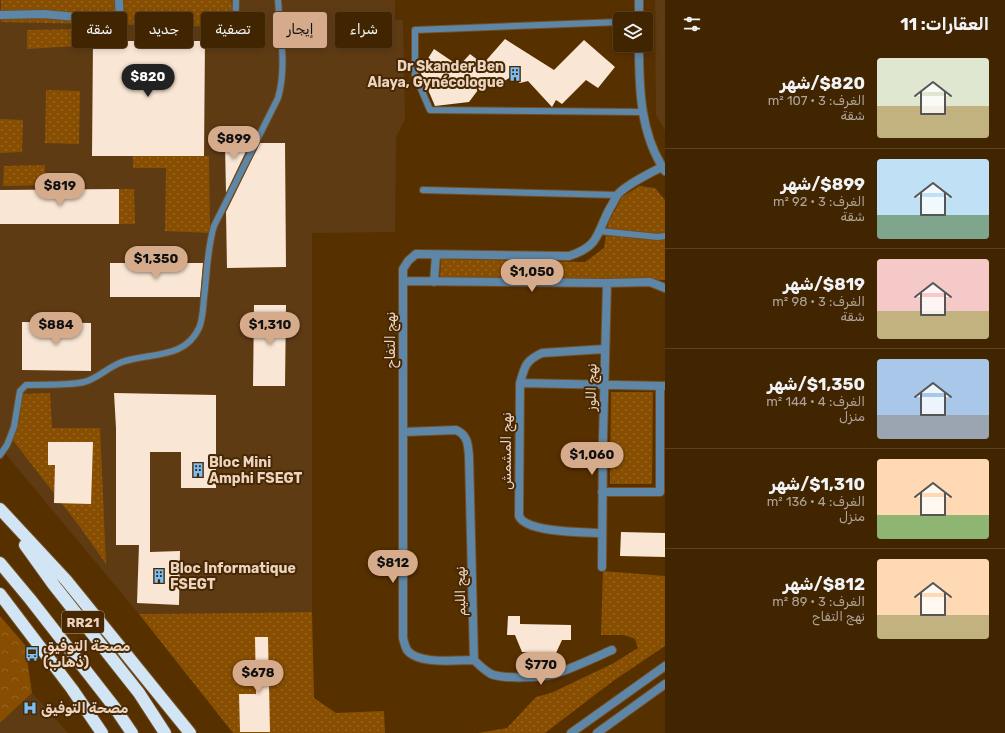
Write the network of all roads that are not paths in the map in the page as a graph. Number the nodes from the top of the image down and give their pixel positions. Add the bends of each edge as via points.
1 (119, 0) edge
2 (236, 0) edge
3 (278, 0) edge
4 (639, 0) edge
5 (236, 12) edge
6 (639, 12) edge
7 (1, 15) dead end
8 (613, 22) edge
9 (639, 52) edge
10 (643, 112) junction
11 (664, 169) edge
12 (423, 190) dead end
13 (618, 195) junction
14 (599, 231) junction
15 (665, 236) edge
16 (436, 255) junction
17 (403, 281) junction
18 (434, 282) junction
19 (607, 283) junction
20 (665, 288) edge
21 (605, 349) junction
22 (520, 384) junction
23 (604, 385) junction
24 (662, 386) edge
25 (662, 404) edge
26 (403, 432) junction
27 (0, 455) edge
28 (602, 492) junction
29 (0, 511) edge
30 (601, 534) junction
31 (0, 563) edge
32 (602, 567) dead end
33 (0, 594) edge
34 (612, 650) dead end
35 (474, 660) junction
36 (665, 666) edge
37 (665, 684) edge
38 (102, 733) edge
39 (132, 733) edge
40 (166, 733) edge
41 (190, 733) edge
42 (571, 733) edge
43 (597, 733) edge

1 - 7 street via 120,23 44,14
2 - 5 lane
3 - 27 lane via 282,87 214,226 210,241 202,318 194,336 173,352 130,360 89,381 22,388 18,395 14,427
4 - 6 street
8 - 10 lane via 415,30 415,75 430,110
9 - 10 street
10 - 11 street via 648,135
11 - 13 street, نهج التفاح via 636,181
12 - 13 lane
13 - 14 street, نهج التفاح
14 - 15 lane
14 - 16 street, نهج التفاح via 591,245 569,256
16 - 17 street, نهج التفاح via 412,256 403,269
16 - 18 street
17 - 18 street
17 - 26 street, نهج التفاح
18 - 19 street
19 - 20 street via 650,282
19 - 21 street, نهج اللوز
21 - 22 street via 533,357 526,365
21 - 23 street, نهج اللوز
22 - 23 street
22 - 30 street, نهج المشمش via 520,520 535,527
23 - 24 street
23 - 28 street, نهج اللوز
24 - 25 street
25 - 28 street via 660,492
26 - 35 street, نهج التفاح via 403,638 408,650 417,657 432,660
26 - 35 street, نهج الليم via 456,430 463,434 467,441
28 - 30 street, نهج اللوز
29 - 40 highway, RR21 via 53,584 139,693
29 - 41 highway via 66,580
30 - 32 street, نهج اللوز
31 - 39 highway, RR21
33 - 38 highway
34 - 35 street via 554,674 531,677 492,675
36 - 42 street
37 - 43 street

